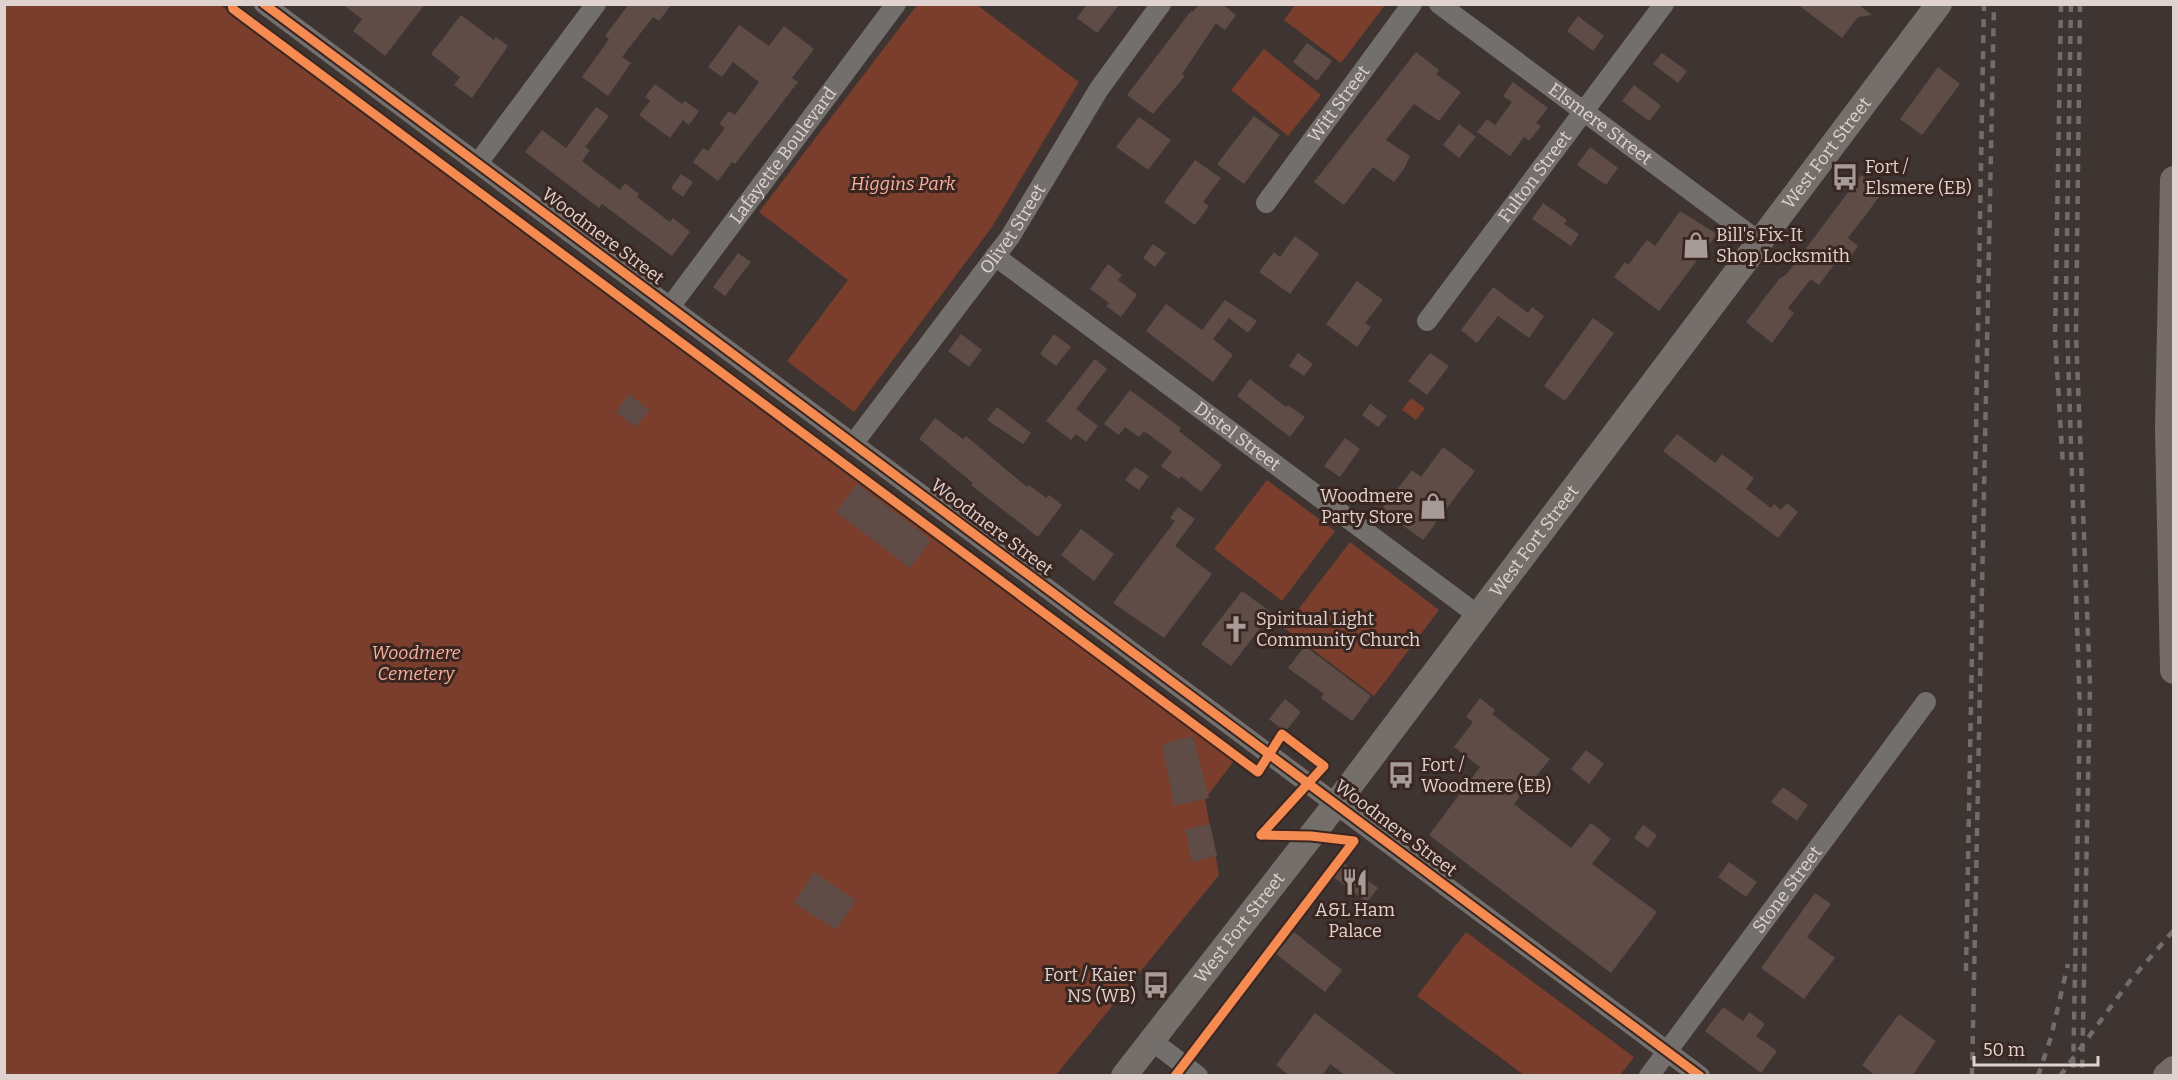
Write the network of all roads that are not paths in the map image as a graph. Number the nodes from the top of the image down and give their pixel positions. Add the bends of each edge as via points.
1 (264, 4) edge
2 (596, 4) edge
3 (896, 4) edge
4 (1161, 4) edge
5 (1412, 4) edge
6 (1439, 4) edge
7 (1664, 4) edge
8 (1939, 4) edge
9 (286, 11) edge
10 (1582, 112) junction
11 (478, 163) junction
12 (2174, 180) edge
13 (1266, 203) dead end
14 (1761, 243) junction
15 (995, 256) junction
16 (670, 307) junction
17 (1426, 321) dead end
18 (853, 444) junction
19 (1479, 616) junction
20 (2174, 670) edge
21 (1926, 702) dead end
22 (1336, 804) junction
23 (1151, 1040) junction
24 (1667, 1051) junction
25 (2174, 1070) edge
26 (1124, 1076) edge
27 (1198, 1076) edge
28 (1649, 1076) edge
29 (1700, 1076) edge
30 (2168, 1076) edge

1 - 9 street, Woodmere Street
2 - 11 street
3 - 16 street, Lafayette Boulevard
4 - 15 street, Olivet Street via 1099,89
5 - 13 street, Witt Street
6 - 10 street, Elsmere Street
7 - 10 street, Fulton Street
8 - 14 main road, West Fort Street
9 - 11 street, Woodmere Street
10 - 14 street, Elsmere Street
10 - 17 street, Fulton Street
11 - 16 street, Woodmere Street
12 - 20 highway via 2169,429
14 - 19 main road, West Fort Street
15 - 18 street, Olivet Street
15 - 19 street, Distel Street
16 - 18 street, Woodmere Street
18 - 22 street, Woodmere Street
19 - 22 main road, West Fort Street
21 - 24 street, Stone Street
22 - 23 main road, West Fort Street
22 - 24 street, Woodmere Street
23 - 26 main road, West Fort Street
23 - 27 street
24 - 28 street, Stone Street
24 - 29 street, Woodmere Street
25 - 30 highway

